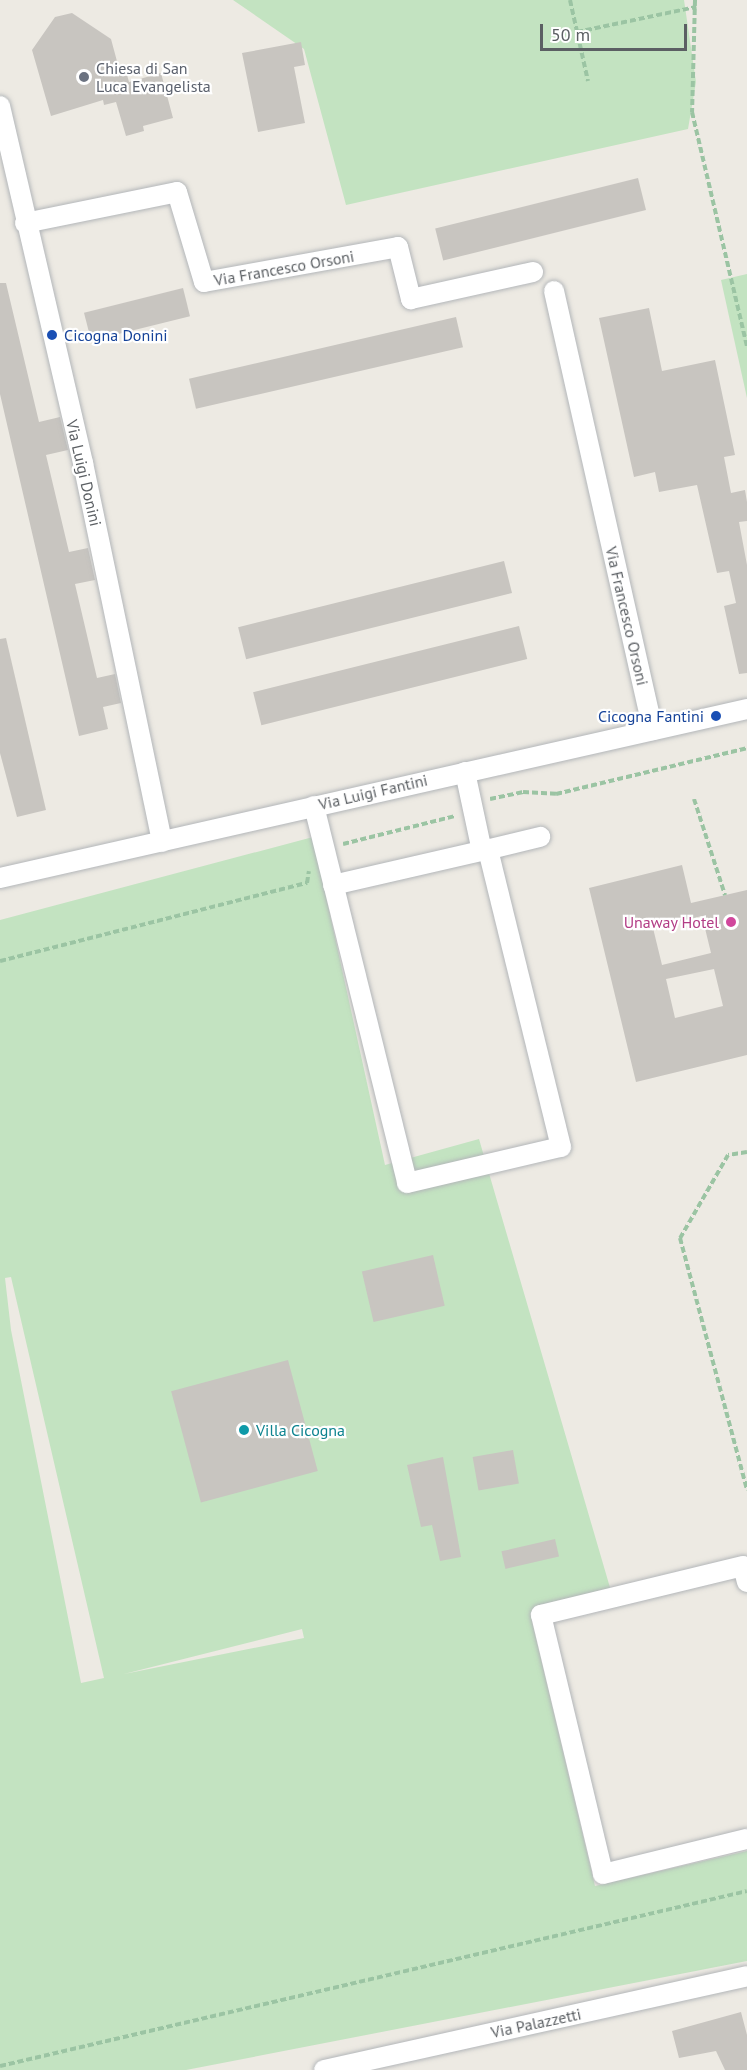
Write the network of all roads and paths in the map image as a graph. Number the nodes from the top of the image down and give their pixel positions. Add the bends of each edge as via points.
1 (570, 0) edge
2 (695, 0) edge
3 (697, 7) junction
4 (577, 32) junction
5 (588, 81) dead end
6 (0, 106) edge
7 (25, 223) junction
8 (533, 272) dead end
9 (554, 291) dead end
10 (747, 347) edge
11 (747, 709) edge
12 (653, 730) junction
13 (747, 748) edge
14 (465, 772) junction
15 (694, 799) dead end
16 (472, 804) junction
17 (314, 806) junction
18 (540, 837) dead end
19 (162, 842) junction
20 (325, 850) junction
21 (485, 850) junction
22 (0, 878) edge
23 (333, 885) junction
24 (725, 895) dead end
25 (0, 961) edge
26 (747, 1152) edge
27 (747, 1490) edge
28 (747, 1582) edge
29 (747, 1839) edge
30 (747, 1891) edge
31 (747, 1976) edge
32 (0, 2066) edge
33 (324, 2070) edge

1 - 4 path
2 - 3 path
3 - 4 path
3 - 10 path via 692,112
4 - 5 path
6 - 7 street, Via Luigi Donini
7 - 8 street, Via Francesco Orsoni via 177,192 204,282 398,247 411,299
7 - 19 street, Via Luigi Donini via 83,463
9 - 12 street, Via Francesco Orsoni
11 - 12 street, Via Luigi Fantini
12 - 14 street, Via Luigi Fantini
13 - 16 path via 556,794 523,792
14 - 16 street
14 - 17 street, Via Luigi Fantini
15 - 24 path
16 - 20 path via 462,807 454,817
16 - 21 street
17 - 19 street, Via Luigi Fantini
17 - 20 street
18 - 21 street
19 - 22 street, Via Luigi Fantini
20 - 23 street
20 - 25 path via 309,858 307,883
21 - 23 street
21 - 23 street via 561,1147 407,1183
26 - 27 path via 728,1155 680,1238
28 - 29 street via 743,1566 541,1615 603,1874
30 - 32 path
31 - 33 street, Via Palazzetti

